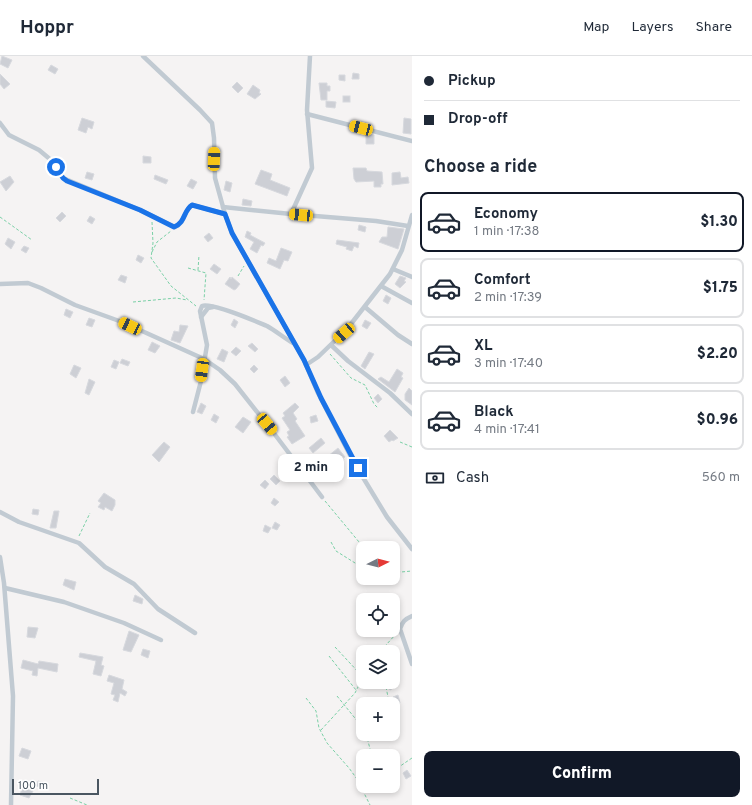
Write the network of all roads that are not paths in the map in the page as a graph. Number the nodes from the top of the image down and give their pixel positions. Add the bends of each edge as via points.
1 (143, 56) edge
2 (310, 56) edge
3 (308, 114) junction
4 (0, 123) edge
5 (412, 141) edge
6 (223, 207) junction
7 (225, 214) junction
8 (291, 214) junction
9 (412, 215) edge
10 (408, 226) junction
11 (393, 269) junction
12 (412, 277) edge
13 (0, 284) edge
14 (381, 286) junction
15 (412, 303) edge
16 (365, 306) junction
17 (213, 307) junction
18 (201, 318) junction
19 (294, 344) junction
20 (412, 344) edge
21 (331, 345) junction
22 (204, 359) junction
23 (306, 365) junction
24 (193, 412) dead end
25 (412, 414) edge
26 (322, 497) road end
27 (0, 512) edge
28 (412, 548) edge
29 (0, 557) edge
30 (5, 588) junction
31 (412, 616) edge
32 (195, 633) dead end
33 (161, 640) dead end
34 (412, 664) edge
35 (10, 805) edge

1 - 6 street via 212,123 215,178
2 - 3 street
3 - 5 street
3 - 8 street via 312,168
4 - 7 street via 10,135 39,150 51,160 63,178 152,215 174,227 184,220 188,208 192,205
6 - 7 street
6 - 8 street
7 - 19 street via 232,233
8 - 10 street
9 - 10 street
10 - 11 street via 402,250
11 - 12 street
11 - 14 street
13 - 22 street via 18,282 34,285
14 - 15 street
14 - 16 street
16 - 20 street
16 - 21 street
17 - 18 street via 208,308
17 - 18 street via 202,307
17 - 19 street via 268,327
18 - 22 street via 207,345
19 - 23 street
21 - 23 street
21 - 25 street
22 - 24 street
22 - 26 street via 225,373 235,384
23 - 28 street via 354,461 387,517
27 - 32 street via 19,522 76,542 105,567 134,584 158,609
29 - 30 street
30 - 33 street via 64,602 124,623
30 - 35 street via 13,696
31 - 34 street via 401,624 400,630

